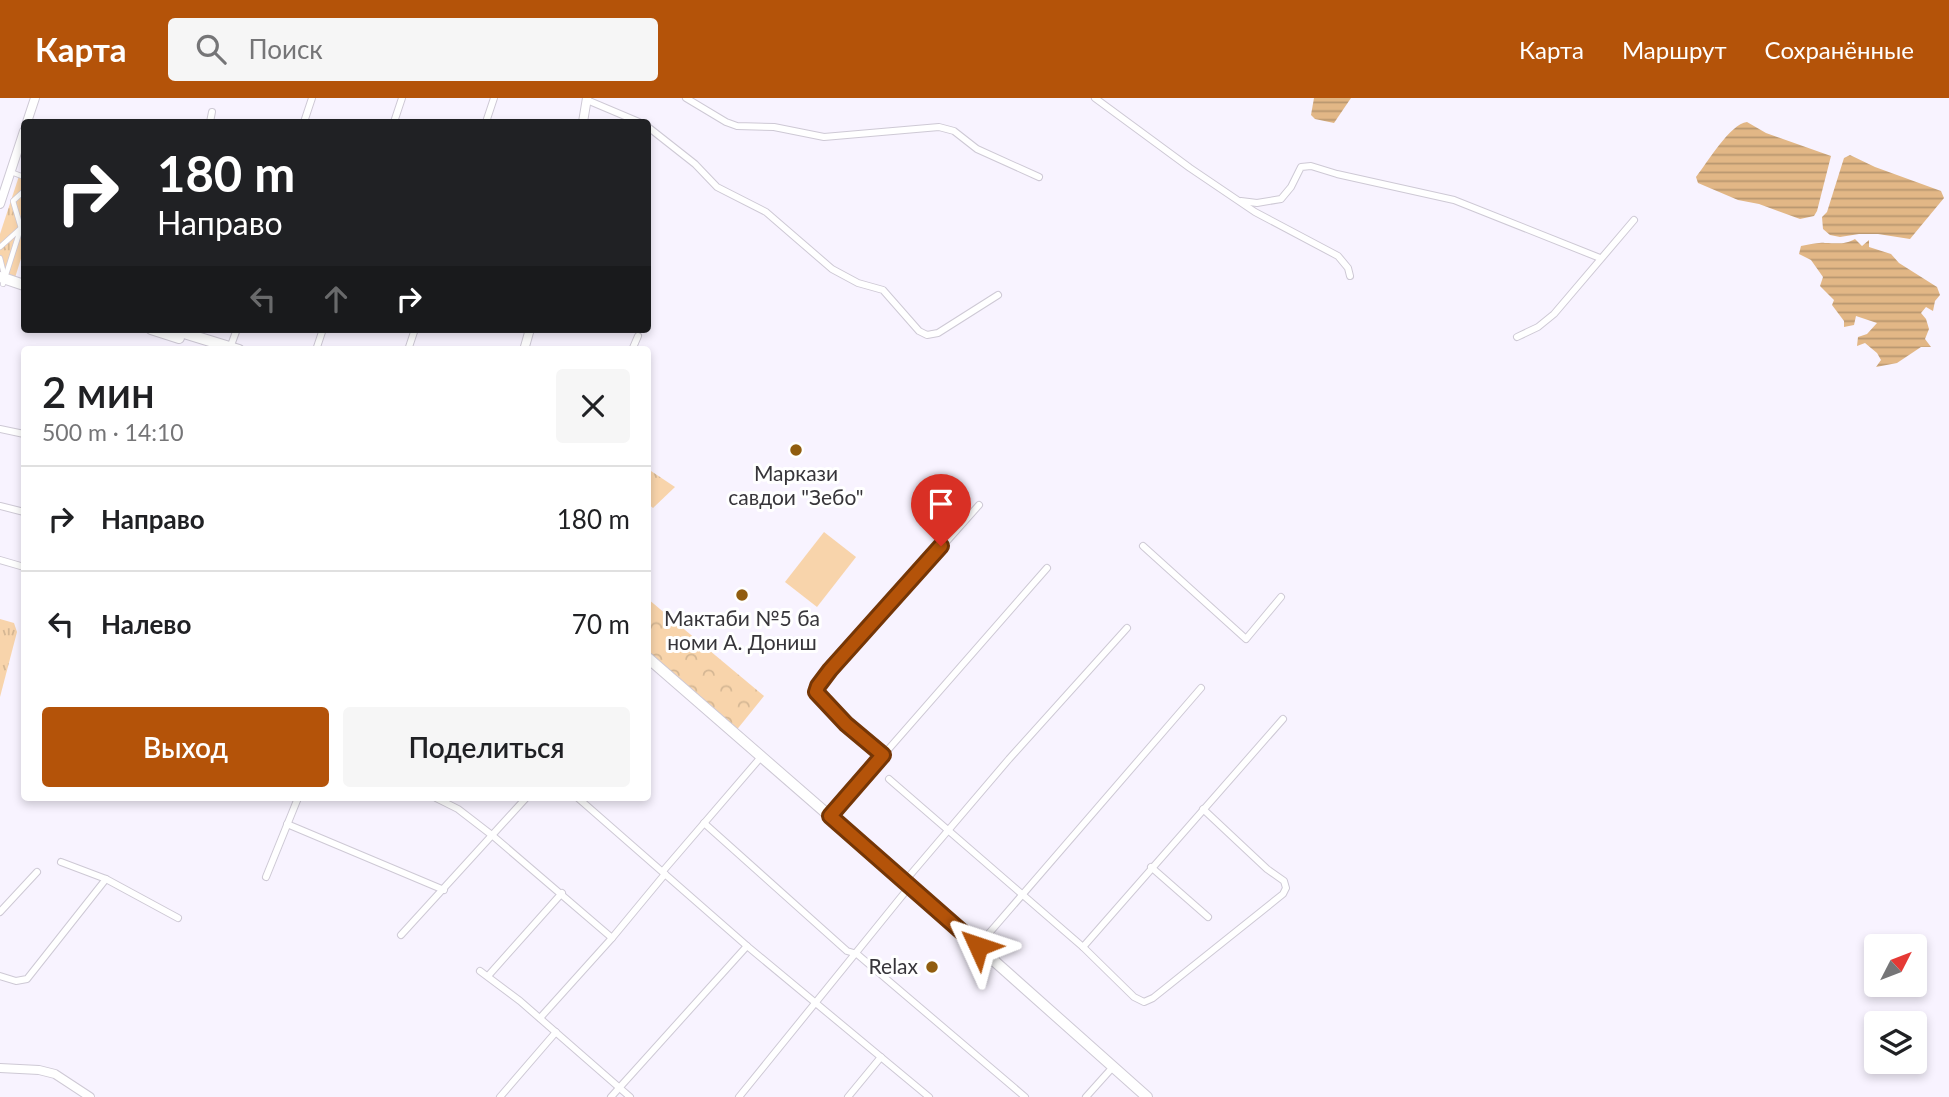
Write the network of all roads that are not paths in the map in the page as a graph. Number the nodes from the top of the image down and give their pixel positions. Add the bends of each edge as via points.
1 (36, 98) edge
2 (312, 98) edge
3 (402, 98) edge
4 (494, 98) edge
5 (687, 98) edge
6 (1095, 98) edge
7 (587, 99) edge
8 (212, 112) dead end
9 (28, 119) edge
10 (211, 119) edge
11 (305, 119) edge
12 (395, 119) edge
13 (486, 119) edge
14 (584, 119) edge
15 (632, 119) edge
16 (651, 129) edge
17 (21, 140) edge
18 (10, 172) junction
19 (21, 176) edge
20 (1039, 177) dead end
21 (21, 194) edge
22 (1241, 201) junction
23 (0, 204) edge
24 (1634, 220) dead end
25 (21, 228) junction
26 (0, 247) edge
27 (0, 258) edge
28 (1600, 258) junction
29 (1350, 276) dead end
30 (2, 280) edge
31 (21, 284) edge
32 (21, 290) edge
33 (998, 295) dead end
34 (165, 333) edge
35 (183, 333) edge
36 (638, 336) dead end
37 (1517, 337) dead end
38 (206, 346) edge
39 (224, 346) edge
40 (634, 346) edge
41 (0, 429) edge
42 (21, 434) edge
43 (979, 505) dead end
44 (0, 506) edge
45 (21, 511) edge
46 (1143, 547) dead end
47 (0, 559) edge
48 (21, 566) edge
49 (1047, 568) dead end
50 (1282, 597) dead end
51 (1127, 628) dead end
52 (651, 661) edge
53 (1201, 688) dead end
54 (1283, 719) dead end
55 (883, 755) junction
56 (761, 757) junction
57 (889, 779) dead end
58 (297, 801) edge
59 (442, 801) edge
60 (523, 801) edge
61 (581, 801) edge
62 (1203, 809) junction
63 (830, 816) junction
64 (704, 823) junction
65 (287, 824) junction
66 (948, 830) junction
67 (493, 836) junction
68 (61, 862) dead end
69 (1151, 867) junction
70 (37, 872) dead end
71 (664, 872) junction
72 (265, 877) dead end
73 (106, 879) junction
74 (908, 883) junction
75 (444, 890) junction
76 (562, 893) junction
77 (1023, 896) junction
78 (0, 912) edge
79 (1208, 917) dead end
80 (178, 918) dead end
81 (401, 935) dead end
82 (612, 937) junction
83 (747, 946) junction
84 (978, 946) junction
85 (1083, 947) junction
86 (857, 954) junction
87 (480, 971) dead end
88 (0, 976) edge
89 (488, 976) junction
90 (816, 1003) junction
91 (540, 1018) junction
92 (556, 1032) junction
93 (881, 1057) junction
94 (0, 1068) edge
95 (1112, 1068) junction
96 (620, 1088) junction
97 (90, 1097) edge
98 (500, 1097) edge
99 (611, 1097) edge
100 (631, 1097) edge
101 (739, 1097) edge
102 (848, 1097) edge
103 (929, 1097) edge
104 (1025, 1097) edge
105 (1087, 1097) edge
106 (1147, 1097) edge

1 - 9 street
2 - 11 street
3 - 12 street
4 - 13 street
5 - 20 street via 737,126 774,127 824,137 939,127
6 - 22 street
7 - 14 street
7 - 15 street
8 - 10 street
16 - 33 street via 717,187 766,212 832,269 858,284 883,290 927,335 938,333
17 - 18 street
18 - 19 street
18 - 23 street
21 - 25 street via 13,201
22 - 28 street via 1281,199 1301,167 1311,166 1454,200
22 - 29 street via 1338,256
24 - 28 street
25 - 26 street
25 - 30 street
27 - 30 street
28 - 37 street via 1554,314
30 - 31 highway
30 - 32 highway
34 - 38 highway
35 - 39 highway
36 - 40 street
41 - 42 street
43 - 55 street via 818,686 816,692 827,706
44 - 45 street
46 - 50 street via 1246,639
47 - 48 street
49 - 55 street
51 - 66 street
52 - 56 highway
53 - 77 street
54 - 62 street
55 - 63 street
56 - 63 highway
56 - 64 street
57 - 66 street
58 - 65 street
59 - 67 street
60 - 67 street
61 - 71 street
62 - 69 street
62 - 85 street via 1284,881 1283,894 1143,1002
63 - 74 highway
64 - 71 street
64 - 86 street via 847,951
65 - 72 street
65 - 75 street
66 - 74 street
66 - 77 street
67 - 75 street
67 - 76 street
68 - 73 street
69 - 79 street
69 - 85 street
70 - 78 street
71 - 82 street
71 - 83 street
73 - 80 street
73 - 88 street via 33,974 22,981
74 - 84 highway
74 - 86 street
75 - 81 street
76 - 82 street
76 - 89 street
77 - 84 street
77 - 85 street
82 - 91 street
83 - 90 street
83 - 96 street
84 - 95 highway
86 - 90 street
86 - 104 street
87 - 89 street
89 - 91 street
90 - 93 street
90 - 101 street
91 - 92 street
92 - 96 street
92 - 98 street
93 - 102 street
93 - 103 street
94 - 97 street via 55,1074
95 - 105 street
95 - 106 highway
96 - 99 street
96 - 100 street

